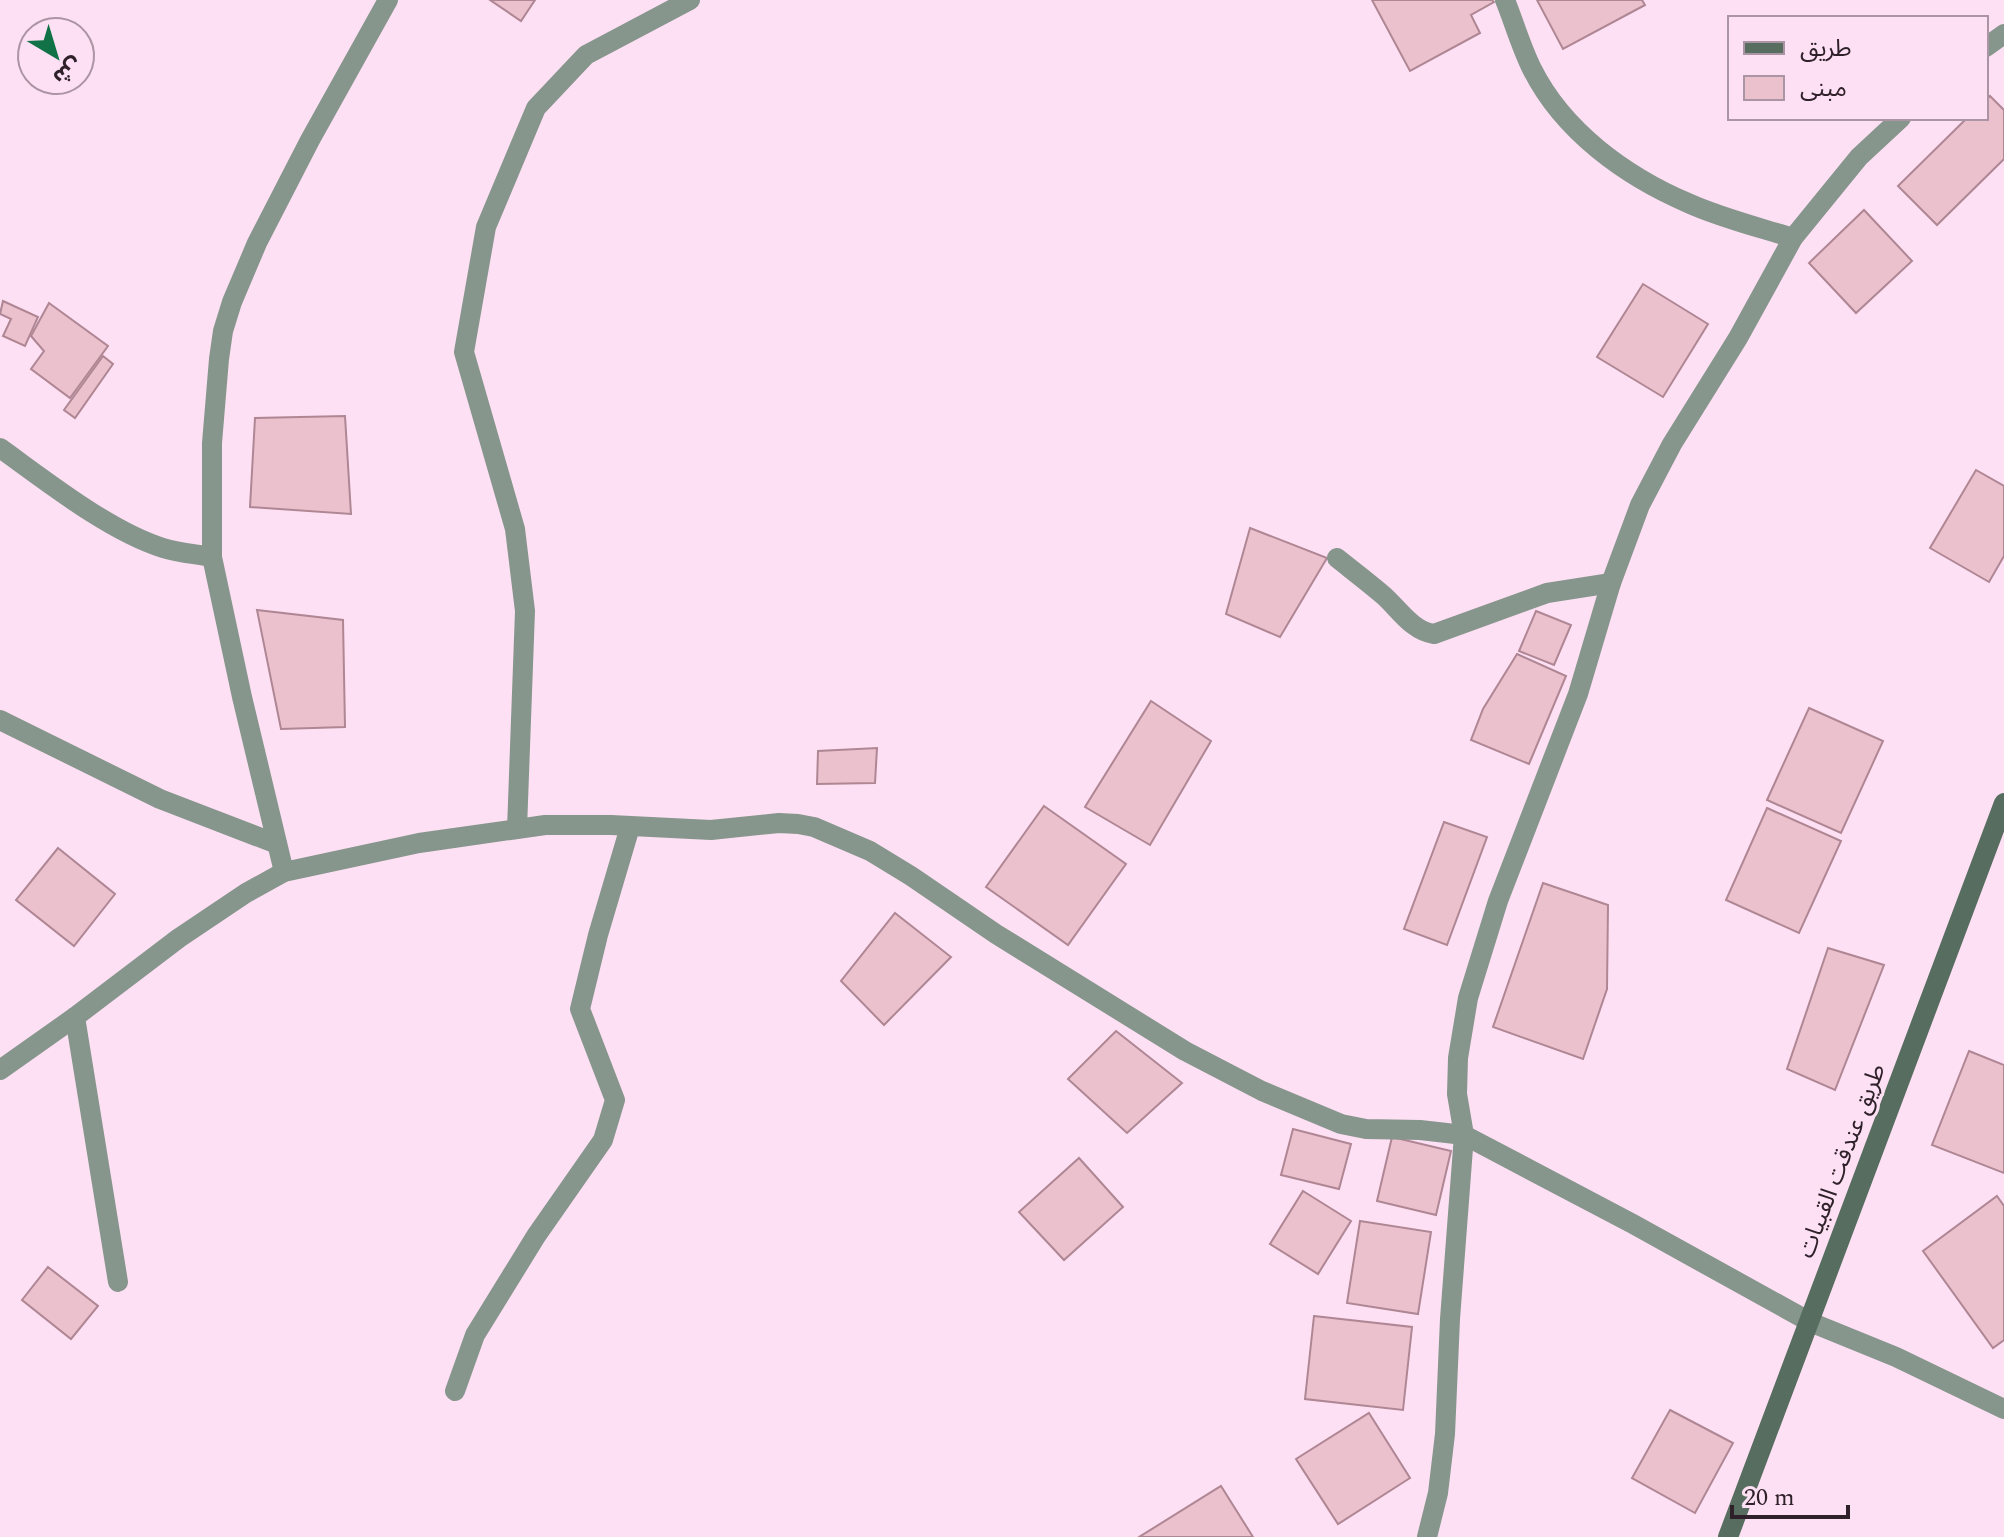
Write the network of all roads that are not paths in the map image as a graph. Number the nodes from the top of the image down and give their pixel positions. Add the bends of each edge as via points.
1 (388, 0) edge
2 (690, 0) edge
3 (1505, 0) edge
4 (1899, 120) edge
5 (1793, 238) junction
6 (0, 448) edge
7 (212, 557) junction
8 (1337, 558) dead end
9 (1611, 583) junction
10 (0, 720) edge
11 (2004, 803) edge
12 (630, 827) junction
13 (517, 829) junction
14 (277, 844) junction
15 (284, 872) junction
16 (75, 1017) junction
17 (0, 1070) edge
18 (1464, 1135) junction
19 (118, 1282) dead end
20 (1810, 1322) junction
21 (455, 1391) dead end
22 (2004, 1409) edge
23 (1427, 1537) edge
24 (1728, 1537) edge

1 - 7 street via 310,140 232,302 219,359 212,443
2 - 13 street via 586,55 536,108 486,227 464,352 515,529 525,611
3 - 5 street via 1545,89 1604,154 1655,188
4 - 5 street via 1859,157
5 - 9 street via 1672,444 1640,505
6 - 7 street via 144,541
7 - 14 street
8 - 9 street via 1417,628 1434,634 1547,593
9 - 18 street via 1578,694 1498,901 1468,998 1458,1058
10 - 14 street via 160,799
11 - 20 main road, طريق عندقت القبيات
12 - 13 street
12 - 18 street via 814,827 870,851 1172,1043 1262,1091 1341,1124
12 - 21 street via 580,1009 615,1100 603,1140 475,1335
13 - 15 street via 419,843
14 - 15 street
15 - 16 street via 179,938
16 - 17 street
16 - 19 street
18 - 20 street
18 - 23 street via 1445,1434
20 - 22 street
20 - 24 main road, طريق عندقت القبيات

